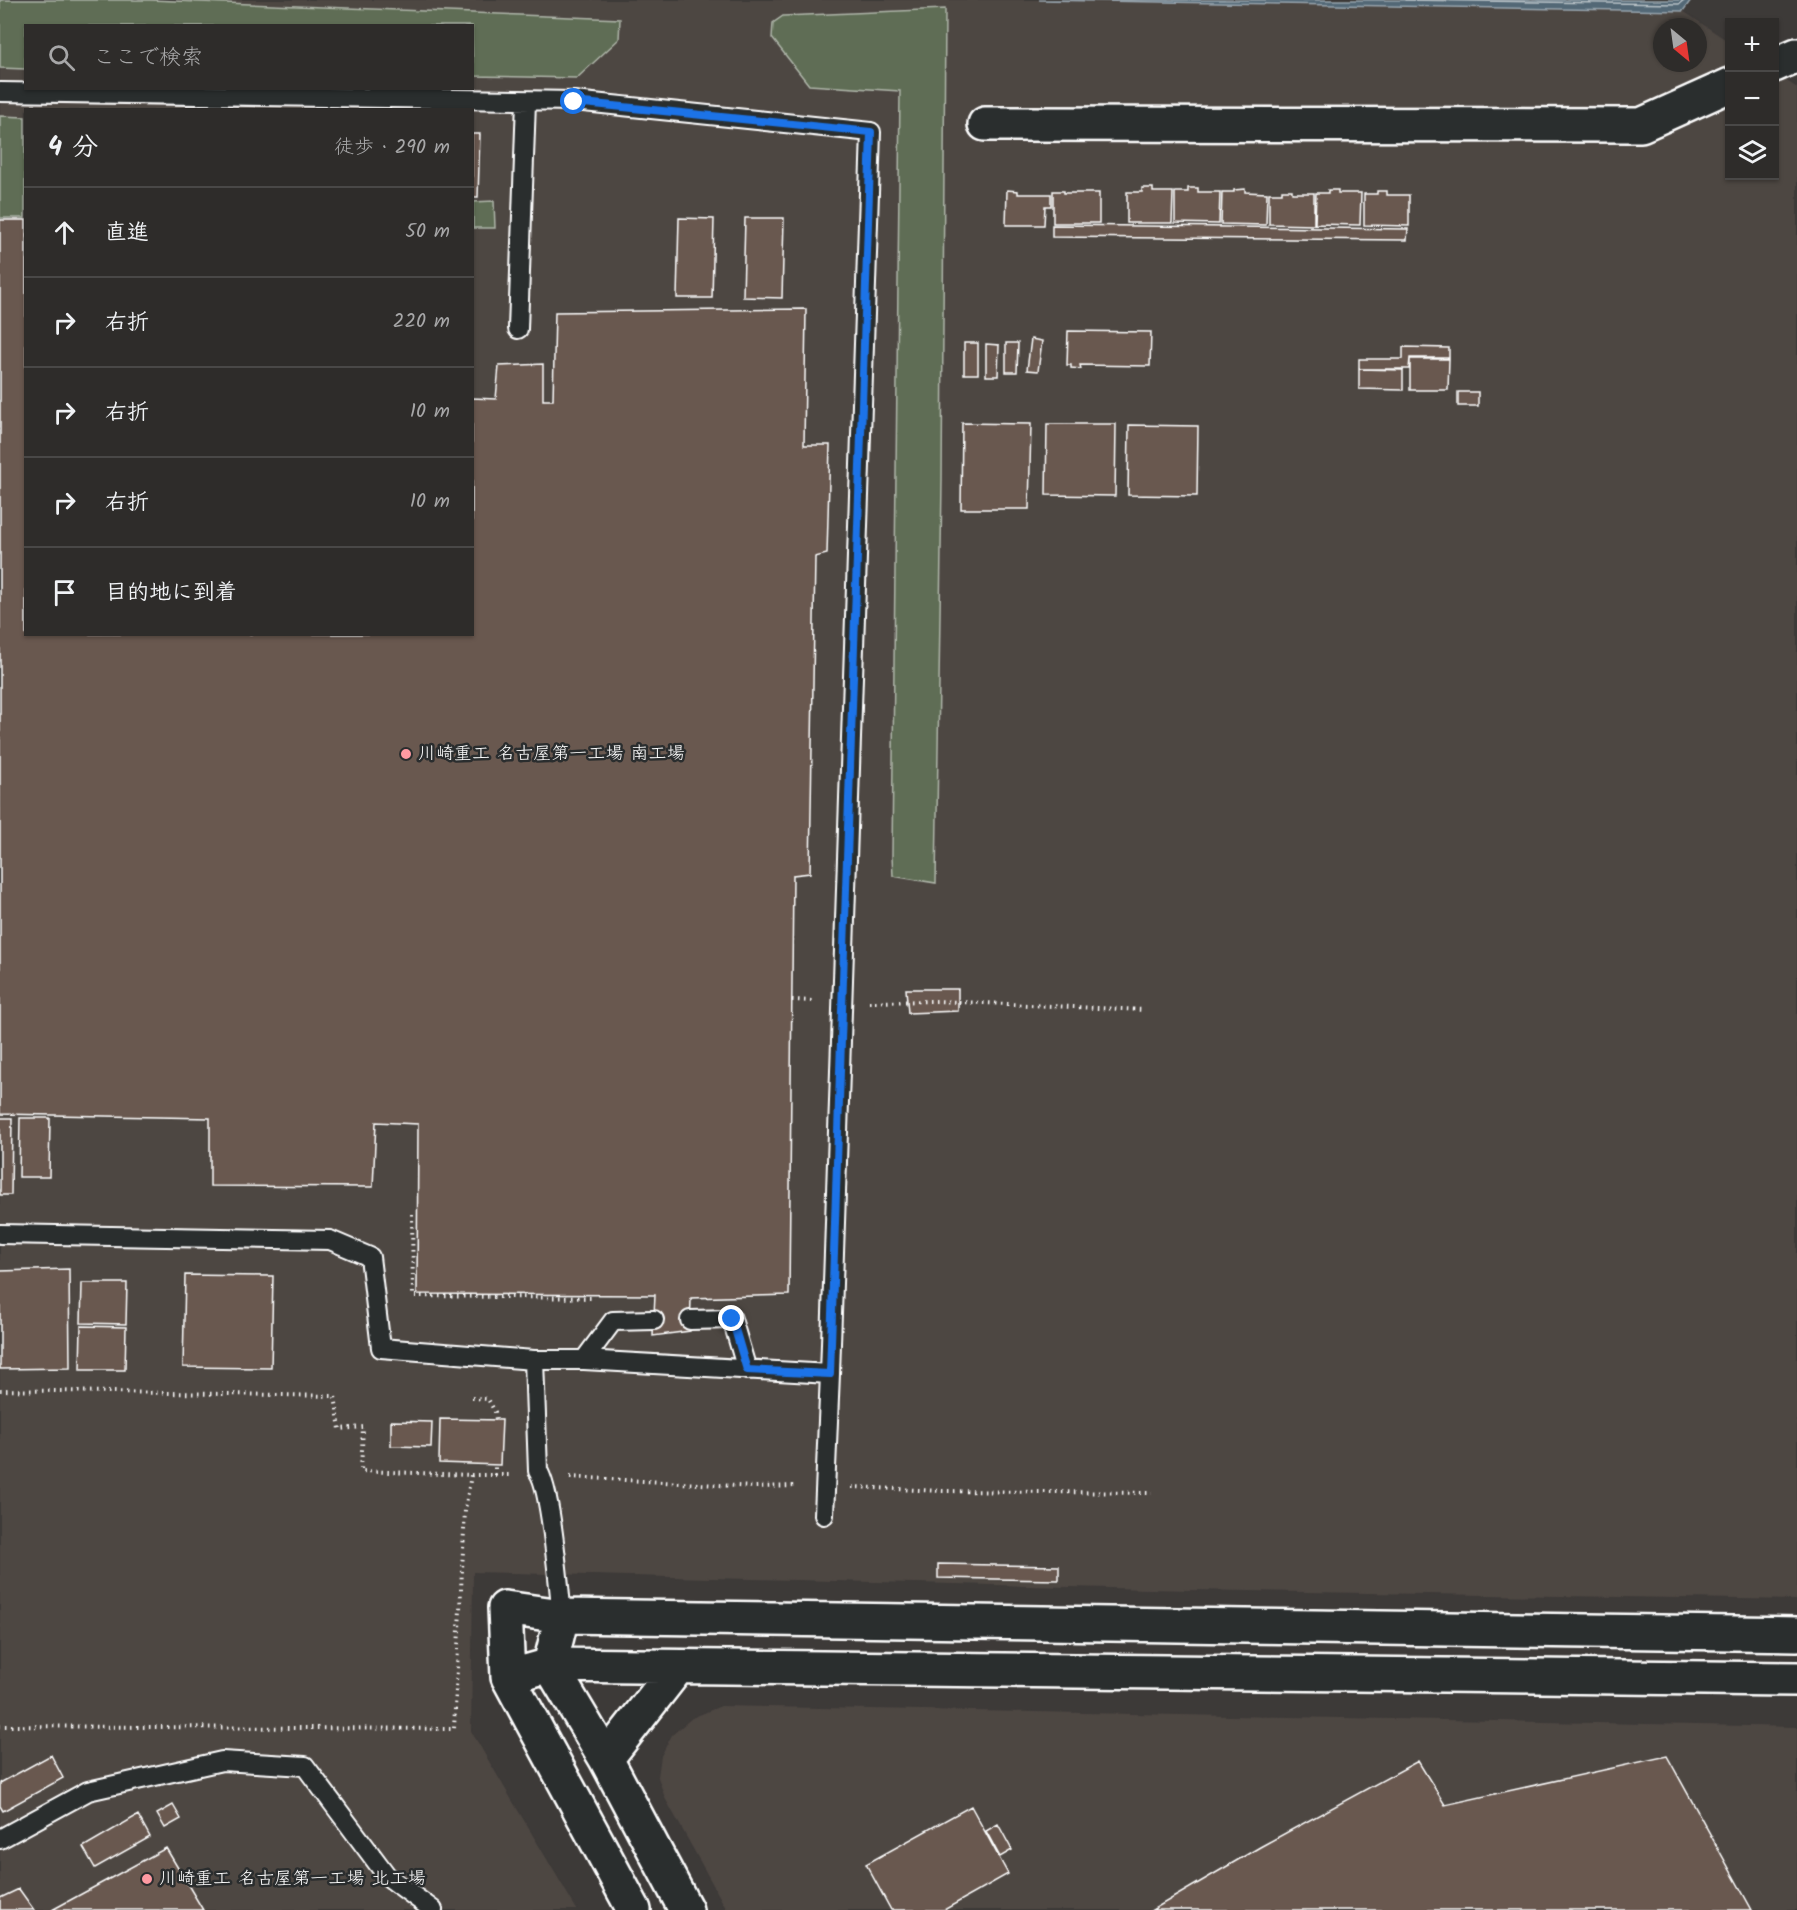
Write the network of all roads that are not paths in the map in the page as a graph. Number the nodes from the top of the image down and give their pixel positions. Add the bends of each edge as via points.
1 (1797, 55) edge
2 (1779, 63) edge
3 (1725, 88) edge
4 (0, 92) edge
5 (526, 101) junction
6 (985, 124) dead end
7 (518, 329) dead end
8 (0, 1234) edge
9 (654, 1320) dead end
10 (690, 1320) dead end
11 (534, 1360) junction
12 (584, 1360) junction
13 (747, 1370) junction
14 (830, 1374) junction
15 (824, 1515) dead end
16 (562, 1616) junction
17 (1797, 1634) edge
18 (550, 1665) junction
19 (678, 1667) junction
20 (508, 1677) junction
21 (1797, 1680) edge
22 (606, 1759) junction
23 (0, 1839) edge
24 (433, 1910) edge
25 (634, 1910) edge
26 (686, 1910) edge

1 - 2 street
3 - 6 street via 1641,125
4 - 5 lane
5 - 7 lane
5 - 14 lane via 574,102 871,132
8 - 11 lane via 330,1240 370,1257 381,1348
9 - 12 lane via 614,1321
10 - 13 lane via 732,1319
11 - 12 lane
11 - 16 lane via 538,1471 549,1508
12 - 13 lane
13 - 14 lane
14 - 15 lane
16 - 17 street
16 - 18 street
16 - 20 street via 505,1608
18 - 19 street
18 - 20 street
18 - 22 street
19 - 21 street
19 - 22 street
20 - 25 street
22 - 26 street
23 - 24 lane via 88,1791 222,1761 305,1766 387,1876

